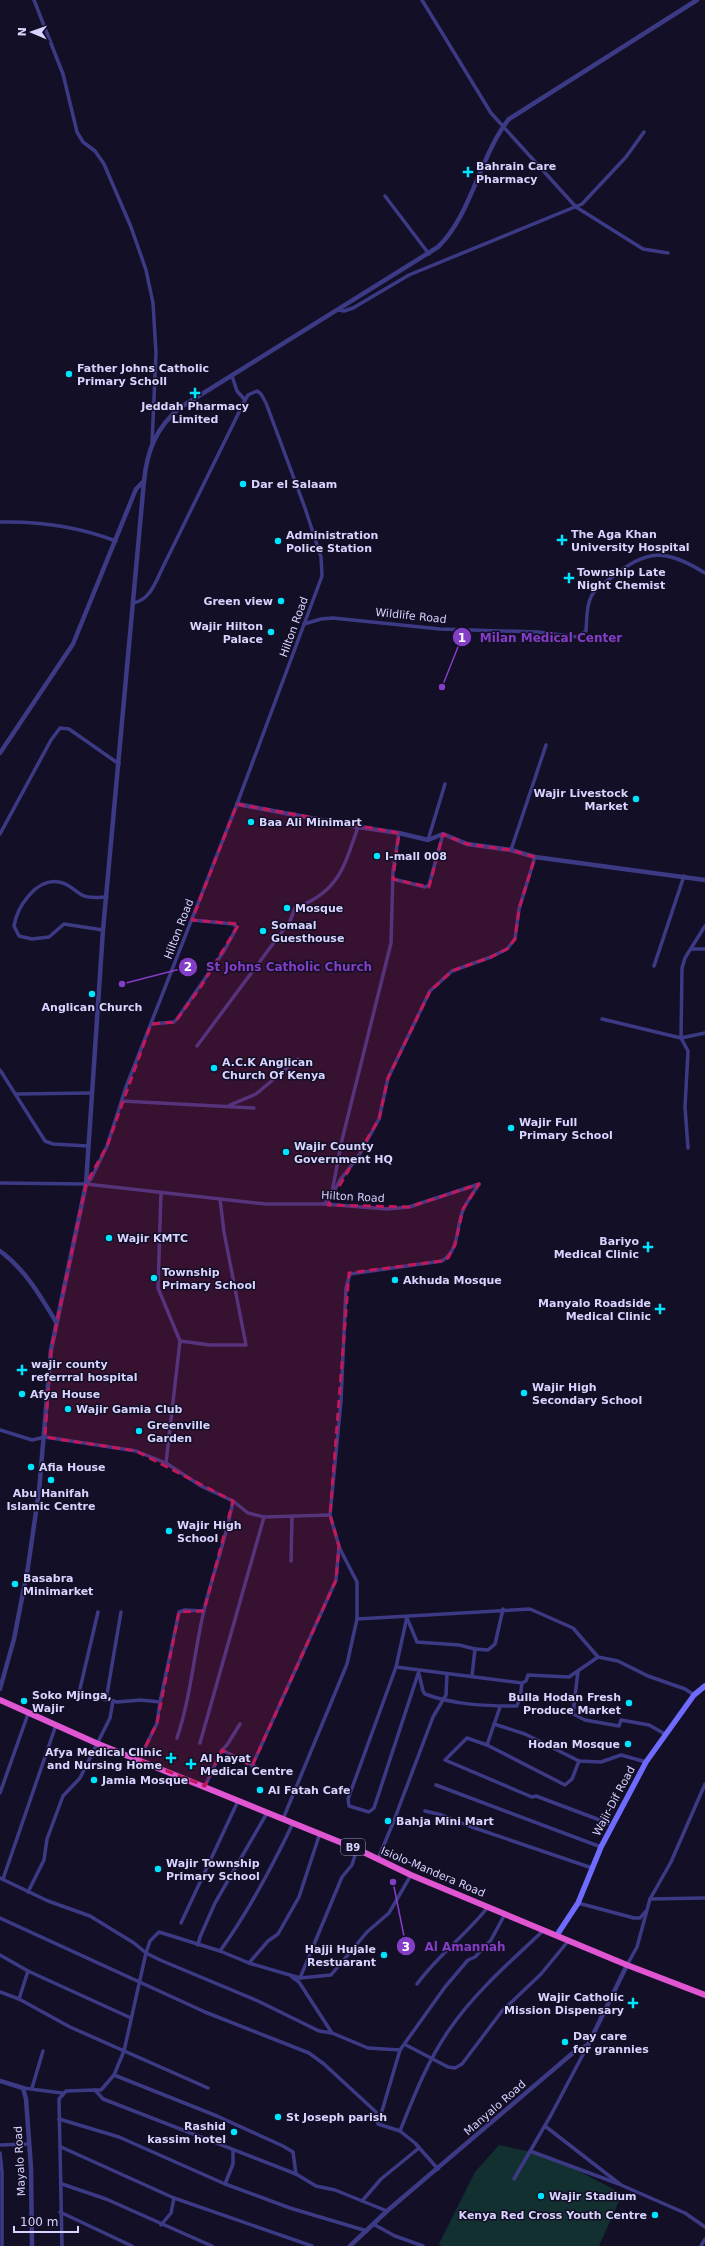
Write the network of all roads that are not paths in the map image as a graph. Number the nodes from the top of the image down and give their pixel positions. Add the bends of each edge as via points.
1 (34, 0) edge
2 (422, 0) edge
3 (696, 0) edge
4 (504, 125) junction
5 (644, 132) dead end
6 (385, 196) dead end
7 (576, 207) junction
8 (668, 253) dead end
9 (429, 254) junction
10 (338, 310) junction
11 (232, 376) junction
12 (245, 400) junction
13 (152, 445) junction
14 (144, 481) junction
15 (0, 522) edge
16 (116, 541) junction
17 (705, 573) edge
18 (133, 603) junction
19 (304, 624) junction
20 (546, 745) dead end
21 (0, 753) edge
22 (119, 764) junction
23 (445, 784) dead end
24 (237, 804) junction
25 (358, 827) junction
26 (399, 833) junction
27 (0, 834) edge
28 (443, 834) junction
29 (428, 840) junction
30 (511, 850) junction
31 (535, 857) junction
32 (684, 876) junction
33 (393, 879) junction
34 (705, 880) edge
35 (107, 897) junction
36 (192, 920) junction
37 (705, 926) edge
38 (103, 930) junction
39 (692, 949) junction
40 (705, 949) edge
41 (654, 966) dead end
42 (602, 1019) dead end
43 (151, 1024) junction
44 (705, 1033) edge
45 (681, 1038) junction
46 (198, 1046) dead end
47 (298, 1059) dead end
48 (0, 1070) edge
49 (91, 1093) junction
50 (16, 1094) junction
51 (122, 1101) junction
52 (224, 1106) junction
53 (254, 1108) dead end
54 (88, 1146) junction
55 (688, 1148) dead end
56 (0, 1183) edge
57 (86, 1184) junction
58 (161, 1193) junction
59 (331, 1197) junction
60 (220, 1199) junction
61 (324, 1204) junction
62 (0, 1251) edge
63 (56, 1322) junction
64 (180, 1342) junction
65 (0, 1430) edge
66 (44, 1437) junction
67 (166, 1463) junction
68 (233, 1501) junction
69 (330, 1515) junction
70 (264, 1517) junction
71 (292, 1517) junction
72 (339, 1546) junction
73 (291, 1561) dead end
74 (503, 1609) junction
75 (204, 1611) junction
76 (98, 1612) dead end
77 (121, 1612) dead end
78 (406, 1617) junction
79 (357, 1619) junction
80 (475, 1649) junction
81 (598, 1657) junction
82 (396, 1667) junction
83 (419, 1671) junction
84 (578, 1671) junction
85 (447, 1674) junction
86 (472, 1676) junction
87 (522, 1683) junction
88 (705, 1686) edge
89 (0, 1689) edge
90 (694, 1695) junction
91 (442, 1698) junction
92 (0, 1700) edge
93 (106, 1700) junction
94 (113, 1701) junction
95 (160, 1702) junction
96 (500, 1707) junction
97 (28, 1714) junction
98 (56, 1724) junction
99 (240, 1724) dead end
100 (494, 1724) junction
101 (665, 1734) junction
102 (177, 1738) dead end
103 (96, 1743) junction
104 (200, 1743) dead end
105 (487, 1746) junction
106 (222, 1750) junction
107 (139, 1760) junction
108 (579, 1761) junction
109 (646, 1762) junction
110 (252, 1766) junction
111 (270, 1774) dead end
112 (705, 1784) edge
113 (436, 1785) dead end
114 (205, 1786) junction
115 (0, 1793) edge
116 (238, 1801) junction
117 (425, 1811) dead end
118 (267, 1813) junction
119 (283, 1819) junction
120 (293, 1823) junction
121 (613, 1825) junction
122 (320, 1834) junction
123 (601, 1847) junction
124 (358, 1849) junction
125 (377, 1860) junction
126 (592, 1868) junction
127 (411, 1875) junction
128 (2, 1878) edge
129 (28, 1892) junction
130 (705, 1898) edge
131 (650, 1899) junction
132 (578, 1903) junction
133 (489, 1906) junction
134 (645, 1912) junction
135 (505, 1913) junction
136 (0, 1918) edge
137 (181, 1923) dead end
138 (544, 1930) junction
139 (557, 1935) junction
140 (569, 1940) junction
141 (198, 1945) junction
142 (220, 1951) junction
143 (146, 1953) junction
144 (0, 1955) edge
145 (249, 1964) junction
146 (627, 1965) junction
147 (28, 1971) junction
148 (288, 1974) junction
149 (300, 1978) junction
150 (138, 1981) junction
151 (417, 1984) dead end
152 (0, 1992) edge
153 (705, 1995) edge
154 (19, 1999) junction
155 (131, 2018) junction
156 (332, 2033) junction
157 (406, 2046) junction
158 (588, 2046) junction
159 (400, 2050) junction
160 (43, 2051) dead end
161 (124, 2051) junction
162 (431, 2058) junction
163 (114, 2075) junction
164 (0, 2081) edge
165 (23, 2088) junction
166 (32, 2088) junction
167 (208, 2088) dead end
168 (95, 2090) junction
169 (62, 2093) junction
170 (59, 2119) junction
171 (378, 2124) junction
172 (545, 2126) junction
173 (400, 2131) junction
174 (28, 2144) junction
175 (0, 2145) edge
176 (61, 2147) junction
177 (419, 2148) junction
178 (233, 2151) junction
179 (530, 2152) junction
180 (0, 2153) edge
181 (438, 2169) junction
182 (296, 2174) junction
183 (514, 2180) dead end
184 (62, 2184) junction
185 (225, 2184) junction
186 (621, 2185) junction
187 (174, 2198) junction
188 (362, 2201) junction
189 (387, 2211) junction
190 (60, 2212) junction
191 (161, 2224) junction
192 (375, 2224) junction
193 (705, 2227) edge
194 (367, 2231) junction
195 (705, 2239) edge
196 (62, 2245) edge
197 (2, 2246) edge
198 (32, 2246) edge
199 (67, 2246) edge
200 (132, 2246) edge
201 (212, 2246) edge
202 (312, 2246) edge
203 (350, 2246) edge
204 (423, 2246) edge
205 (702, 2246) edge

1 - 13 street via 63,74 77,132 104,164 146,270 153,303 156,353
2 - 4 street via 491,113
3 - 4 street via 516,112
4 - 7 street
4 - 9 street via 451,233
5 - 7 street via 588,200
6 - 9 street
7 - 8 street via 644,249
7 - 10 street via 409,275 344,312
9 - 10 street
10 - 11 street
11 - 12 street via 237,391
11 - 13 street via 194,398 170,416
12 - 18 street via 162,569 147,596
12 - 19 street, Hilton Road via 248,395 257,391 264,398 321,557 322,576
13 - 14 street via 146,459
14 - 16 street via 136,489
14 - 18 street
15 - 16 street via 56,524 91,531
16 - 21 street via 73,644
17 - 19 street, Wildlife Road via 686,562 664,555 643,557 614,575 594,592 590,598 586,630 578,637 538,632 440,629 333,618
18 - 22 street
19 - 24 street, Hilton Road
20 - 30 street
22 - 27 street via 69,729 60,728
22 - 35 street
23 - 29 street
24 - 25 street
24 - 36 street, Hilton Road
25 - 26 street
25 - 46 street via 340,876 310,902 295,908 290,921
26 - 29 street
26 - 33 street
28 - 29 street
28 - 30 street via 467,844
28 - 33 street via 428,885 425,887
30 - 31 street
31 - 32 street
31 - 59 street via 519,909 515,939 507,949 452,971 430,991 388,1078 379,1119 358,1157 340,1180
32 - 34 street
32 - 41 street
33 - 59 street via 391,943
35 - 38 street
35 - 38 street via 83,896 63,883 51,882 32,892 26,899 19,909 14,926 19,936 32,939 50,937 64,924
36 - 43 street, Hilton Road
36 - 43 street via 233,924 237,927 178,1020
37 - 39 street
38 - 49 street
39 - 40 street
39 - 45 street via 682,968
42 - 45 street
43 - 51 street, Hilton Road
44 - 45 street
45 - 55 street via 688,1051 685,1107
47 - 52 street via 256,1094 236,1104
48 - 50 street
49 - 50 street
49 - 54 street
50 - 54 street via 45,1141 53,1144
51 - 52 street
51 - 57 street, Hilton Road via 103,1156
52 - 53 street
54 - 57 street
56 - 57 street
57 - 58 street, Hilton Road
57 - 63 street
58 - 60 street, Hilton Road
58 - 64 street via 158,1288
59 - 61 street
60 - 61 street, Hilton Road via 266,1204
60 - 64 street via 246,1346
61 - 69 street, Hilton Road via 387,1209 409,1207 479,1184 463,1209 455,1245 448,1258 350,1274 346,1288 341,1396
62 - 63 street via 20,1269
63 - 66 street via 51,1350
64 - 67 street
65 - 66 street via 32,1440
66 - 67 street via 136,1451
66 - 89 street via 28,1567 14,1639
67 - 68 street via 201,1486
68 - 70 street via 248,1513
68 - 75 street
69 - 71 street
69 - 72 street
70 - 71 street
70 - 104 street
71 - 73 street
72 - 79 street via 357,1582
72 - 110 street via 336,1580
74 - 78 street
74 - 80 street via 495,1644 488,1650
74 - 81 street via 530,1609 562,1622 578,1632
75 - 95 street via 179,1612
75 - 102 street via 188,1697
76 - 93 street via 79,1693
77 - 93 street
78 - 79 street
78 - 80 street via 417,1642 459,1645
78 - 82 street
79 - 119 street via 347,1664
80 - 86 street
81 - 84 street
81 - 90 street via 618,1661
82 - 83 street
82 - 83 street via 348,1802 349,1806 359,1810 369,1812 374,1808
83 - 85 street
83 - 91 street via 425,1694
84 - 87 street via 569,1677 528,1675
84 - 101 street via 573,1714 585,1720 619,1726 621,1720 649,1725
85 - 86 street
85 - 91 street via 446,1695
86 - 87 street
87 - 96 street via 516,1706
88 - 90 main road, Wajir-Dif Road
90 - 101 main road, Wajir-Dif Road
91 - 96 street
91 - 125 street
92 - 97 highway, Isiolo-Mandera Road / B9
93 - 94 street
94 - 95 street
94 - 103 street via 110,1718
95 - 107 street via 157,1723
96 - 100 street
97 - 98 highway, Isiolo-Mandera Road / B9
97 - 115 street
98 - 103 highway, Isiolo-Mandera Road / B9
98 - 128 street
99 - 106 street
100 - 105 street
100 - 108 street via 525,1734
101 - 109 main road, Wajir-Dif Road
103 - 107 highway, Isiolo-Mandera Road / B9
103 - 129 street via 78,1780 63,1796 47,1839 43,1863
105 - 108 street via 565,1784 572,1779
105 - 121 street via 467,1738 445,1760 532,1797 536,1796
106 - 110 street
106 - 114 street
107 - 114 highway, Isiolo-Mandera Road / B9
108 - 109 street via 601,1762 621,1755
109 - 121 main road, Wajir-Dif Road
110 - 111 street
112 - 131 street via 671,1862
113 - 123 street
114 - 116 highway, Isiolo-Mandera Road / B9
116 - 118 highway, Isiolo-Mandera Road / B9
116 - 137 street
117 - 126 street
118 - 119 highway, Isiolo-Mandera Road / B9
118 - 141 street via 215,1903
119 - 120 highway, Isiolo-Mandera Road / B9
120 - 122 highway, Isiolo-Mandera Road / B9
120 - 142 street via 270,1870
121 - 123 main road, Wajir-Dif Road
122 - 124 highway, Isiolo-Mandera Road / B9
122 - 145 street via 299,1897 278,1934 268,1941
123 - 126 main road, Wajir-Dif Road
124 - 125 highway, Isiolo-Mandera Road / B9
124 - 149 street via 352,1865 342,1877
125 - 127 highway, Isiolo-Mandera Road / B9
126 - 132 main road, Wajir-Dif Road
127 - 133 highway, Isiolo-Mandera Road / B9
127 - 149 street via 389,1913 367,1932 331,1974
128 - 129 street
129 - 143 street via 90,1916
130 - 131 street
131 - 134 street
132 - 134 street via 634,1918 640,1918
132 - 139 main road, Wajir-Dif Road
133 - 135 highway, Isiolo-Mandera Road / B9
133 - 151 street
134 - 146 street via 637,1947
135 - 138 highway, Isiolo-Mandera Road / B9
135 - 157 street via 491,1940 475,1957 468,1960 445,1986
136 - 150 street
138 - 139 highway, Isiolo-Mandera Road / B9
138 - 162 street via 467,2007
139 - 140 highway, Isiolo-Mandera Road / B9
140 - 146 highway, Isiolo-Mandera Road / B9
140 - 162 street via 541,1974 502,2011 462,2064 455,2068 448,2067
141 - 142 street
141 - 143 street via 159,1932 150,1941
142 - 145 street
143 - 150 street
143 - 156 street via 319,2030
144 - 147 street
145 - 148 street
146 - 153 highway, Isiolo-Mandera Road / B9
146 - 158 street
147 - 154 street
147 - 155 street
148 - 149 street
148 - 156 street via 299,1982
150 - 155 street
150 - 171 street via 205,2012 309,2053 376,2112
152 - 154 street
154 - 161 street via 51,2018
155 - 161 street
156 - 159 street via 368,2048
157 - 159 street
157 - 162 street
158 - 172 street
158 - 181 street, Manyalo Road via 574,2052
159 - 171 street
160 - 166 street
161 - 163 street
161 - 167 street
162 - 173 street via 410,2101
163 - 168 street via 101,2090
163 - 182 street via 217,2116 283,2146 292,2152
164 - 165 street
165 - 166 street
165 - 174 street, Mayalo Road via 26,2098
166 - 169 street
168 - 169 street via 71,2090
168 - 178 street via 103,2099
169 - 170 street via 59,2099
170 - 176 street
170 - 185 street via 119,2137
171 - 173 street
172 - 179 street
172 - 186 street
173 - 177 street
174 - 175 street
174 - 198 street, Mayalo Road
176 - 184 street
176 - 187 street
177 - 181 street
177 - 188 street via 381,2179
178 - 182 street
178 - 185 street via 233,2164
179 - 183 street
179 - 186 street
180 - 197 street
181 - 189 street, Manyalo Road
182 - 188 street via 316,2186 335,2190
184 - 190 street
184 - 191 street via 106,2199
185 - 194 street via 290,2208
186 - 193 street via 685,2213
187 - 191 street via 170,2213
187 - 202 street
188 - 189 street
189 - 192 street, Manyalo Road
190 - 196 street
190 - 200 street
191 - 201 street
192 - 194 street, Manyalo Road
192 - 204 street via 395,2236
194 - 203 street, Manyalo Road
195 - 205 street
196 - 199 street

